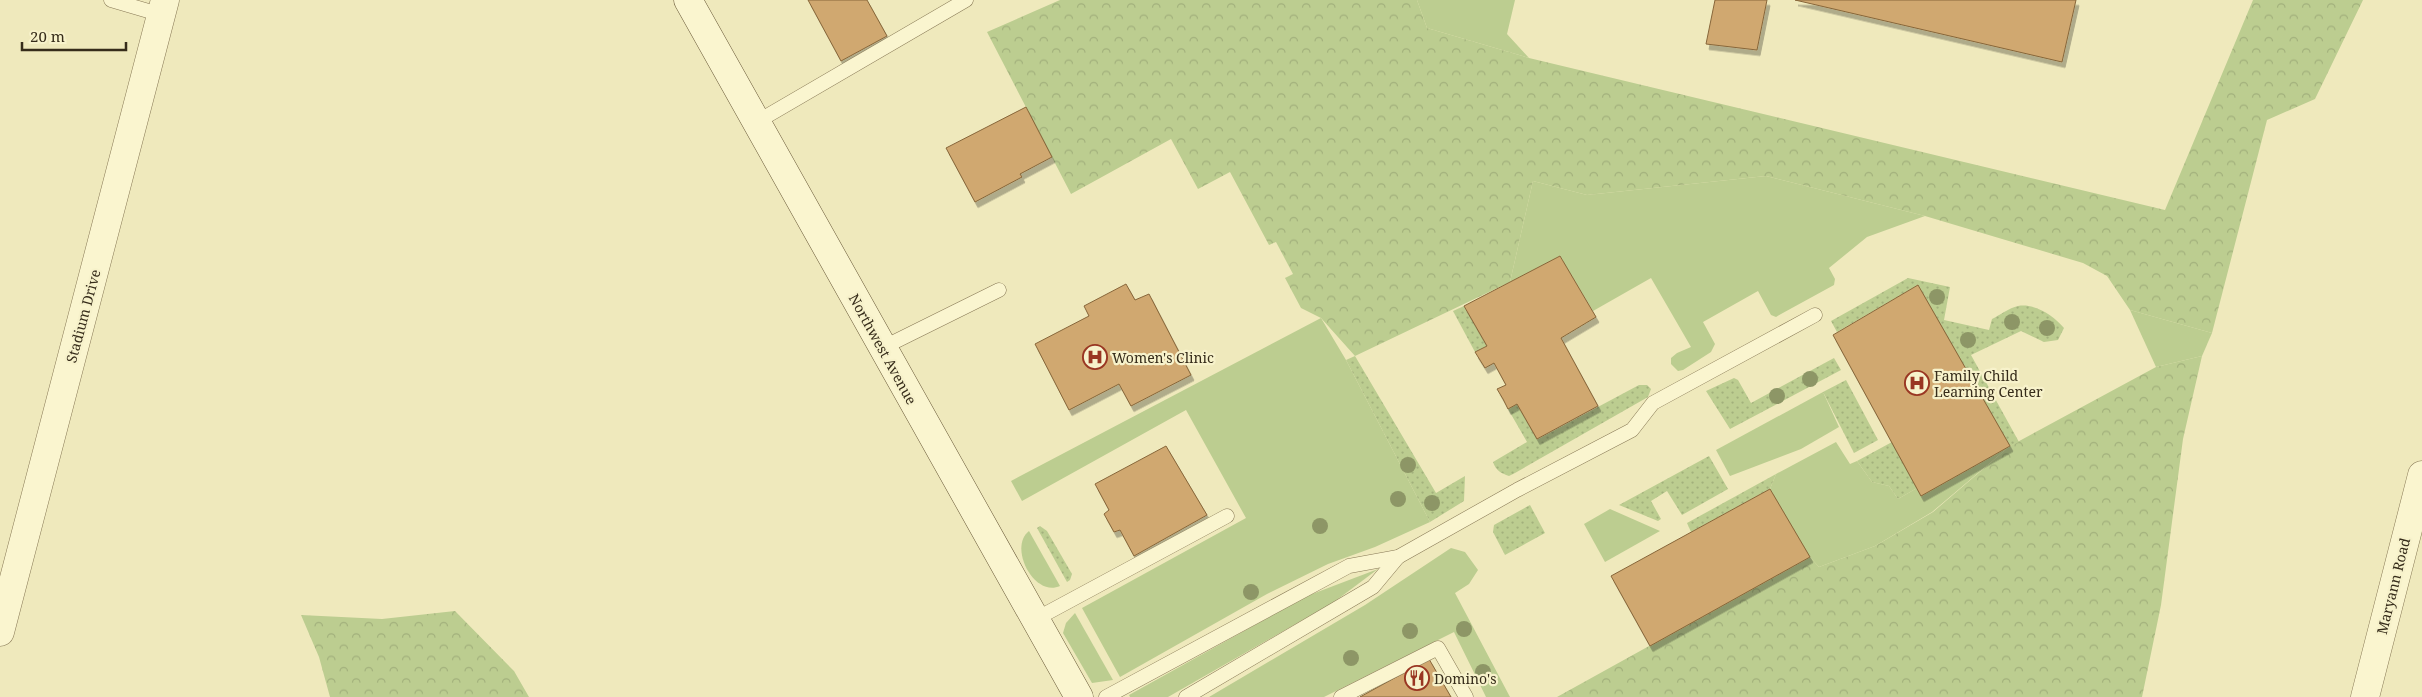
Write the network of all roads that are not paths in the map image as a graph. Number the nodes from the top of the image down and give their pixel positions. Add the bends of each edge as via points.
1 (111, 0) edge
2 (688, 0) edge
3 (966, 0) edge
4 (164, 7) edge
5 (755, 123) junction
6 (999, 290) dead end
7 (1815, 314) dead end
8 (882, 348) junction
9 (2422, 475) edge
10 (1227, 516) dead end
11 (1398, 557) junction
12 (1034, 620) junction
13 (0, 632) edge
14 (1079, 697) edge
15 (1106, 697) edge
16 (1186, 697) edge
17 (1341, 697) edge
18 (1466, 697) edge
19 (2365, 697) edge

1 - 4 lane
2 - 5 street, Northwest Avenue
3 - 5 lane
4 - 13 street, Stadium Drive
5 - 8 street, Northwest Avenue
6 - 8 lane
7 - 11 lane via 1653,403 1632,430
8 - 12 street, Northwest Avenue
9 - 19 street, Maryann Road
10 - 12 lane
11 - 15 lane via 1349,566
11 - 16 lane via 1373,586
12 - 14 street, Northwest Avenue
17 - 18 lane via 1438,648

